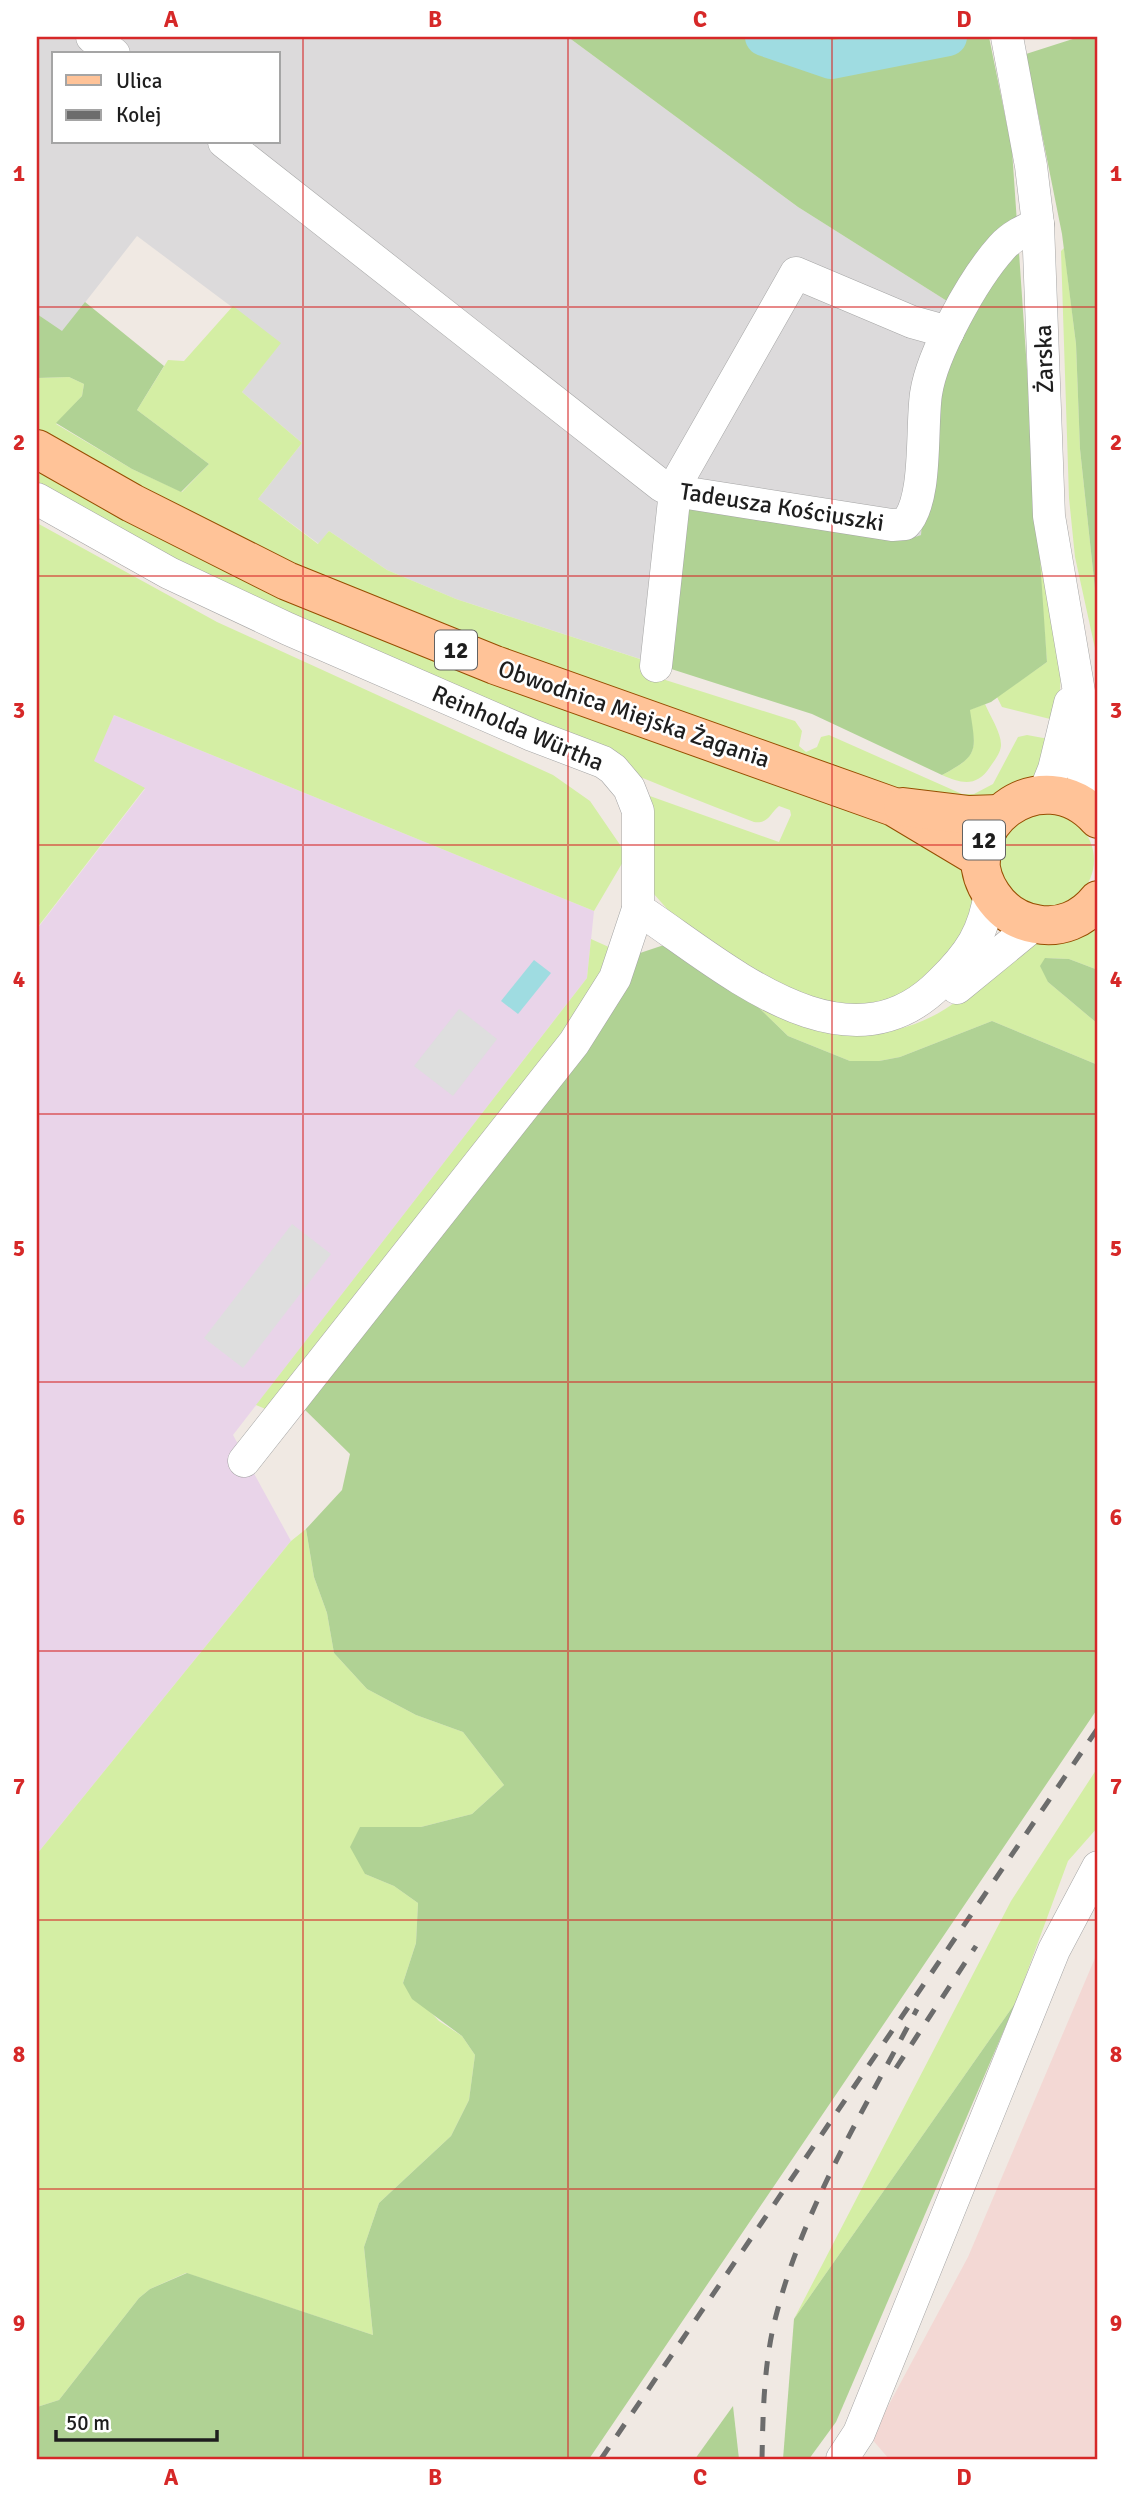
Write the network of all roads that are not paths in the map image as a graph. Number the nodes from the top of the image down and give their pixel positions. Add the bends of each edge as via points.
1 (92, 37) edge
2 (1007, 37) edge
3 (111, 52) edge
4 (227, 144) edge
5 (1038, 224) junction
6 (948, 332) junction
7 (37, 449) edge
8 (675, 491) junction
9 (37, 499) edge
10 (656, 666) dead end
11 (1077, 681) junction
12 (1044, 793) junction
13 (894, 807) junction
14 (1091, 812) edge
15 (999, 814) junction
16 (985, 875) junction
17 (638, 909) junction
18 (1092, 913) edge
19 (1035, 924) junction
20 (920, 1003) junction
21 (244, 1461) dead end
22 (1098, 1867) edge
23 (842, 2459) edge

1 - 3 street
2 - 5 street, Żarska
4 - 8 street, Tadeusza Kościuszki via 649,478
5 - 6 street, Tadeusza Kościuszki via 1003,247
5 - 11 street, Żarska via 1052,544
6 - 8 street via 912,322 796,273
6 - 8 street, Tadeusza Kościuszki via 926,390 919,496 913,516 905,524
7 - 13 main road, Obwodnica Miejska Żagania / 12 via 172,524 346,606 495,665
8 - 10 street
9 - 17 street, Reinholda Würtha via 169,573 264,618 603,762 629,788 638,811
11 - 12 street, Żarska
11 - 14 street, Żarska
12 - 14 main road via 1065,796
12 - 15 main road, 12 via 1020,799
13 - 15 main road, Obwodnica Miejska Żagania / 12
13 - 16 main road, Obwodnica Miejska Żagania / 12
15 - 16 main road, 12 via 986,835
16 - 19 main road, 12 via 1008,913
16 - 20 street via 987,915 979,937 965,958
17 - 20 street via 756,989 817,1016 870,1019
17 - 21 street, Reinholda Würtha via 615,978 574,1043
18 - 19 main road via 1058,924
19 - 20 street via 950,993
22 - 23 street via 1054,1950 859,2433

